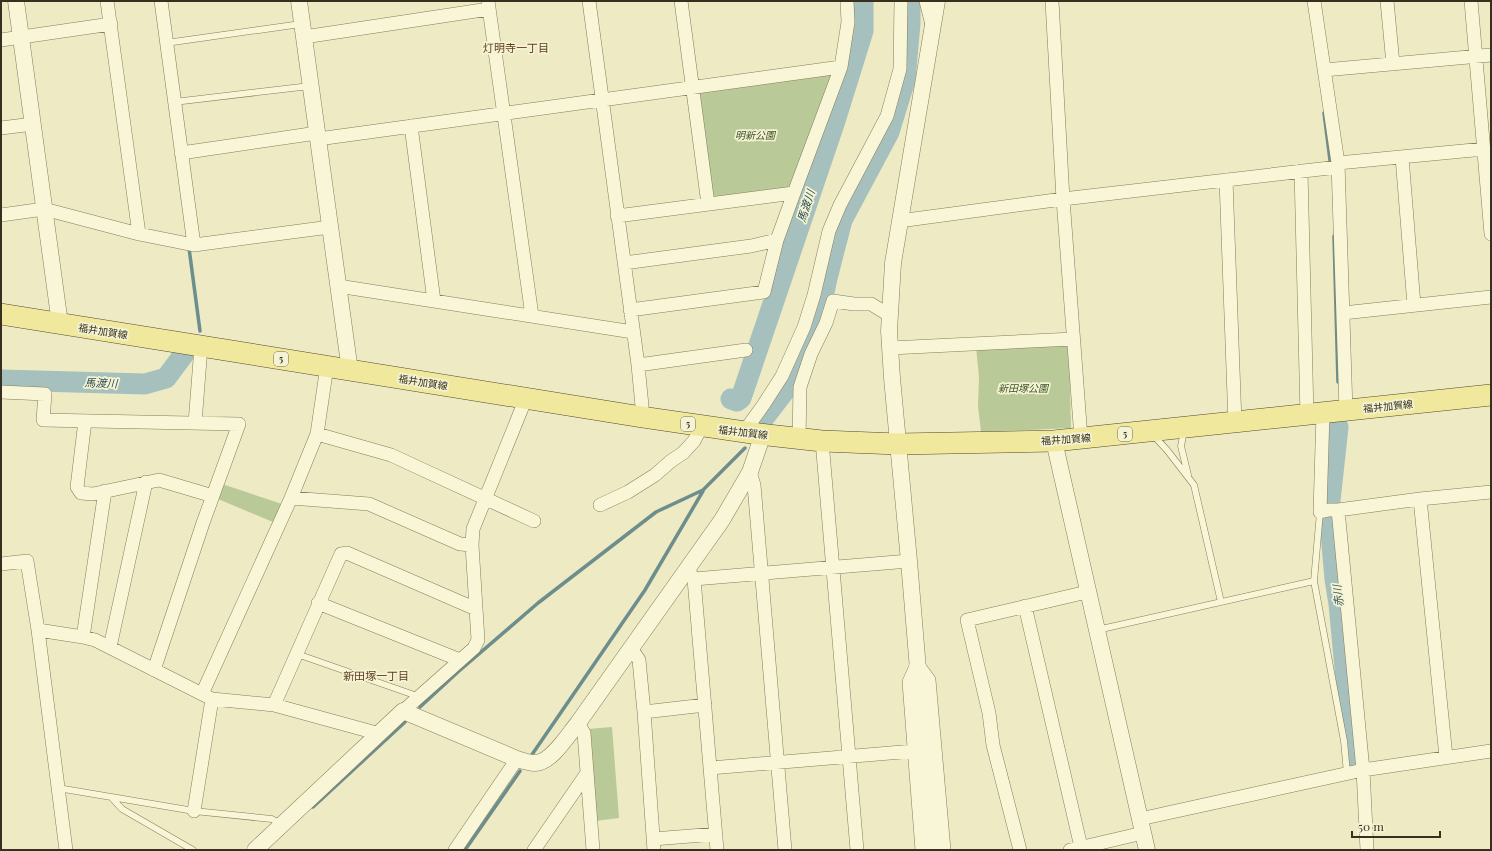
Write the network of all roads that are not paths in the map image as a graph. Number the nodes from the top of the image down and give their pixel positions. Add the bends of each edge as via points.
1 (16, 1) edge
2 (108, 1) edge
3 (161, 1) edge
4 (299, 1) edge
5 (589, 1) edge
6 (681, 1) edge
7 (847, 1) edge
8 (901, 1) edge
9 (926, 1) edge
10 (937, 1) edge
11 (1052, 1) edge
12 (1314, 1) edge
13 (1387, 1) edge
14 (1471, 1) edge
15 (489, 5) edge
16 (111, 24) junction
17 (932, 29) junction
18 (303, 30) junction
19 (21, 36) junction
20 (1, 40) edge
21 (166, 43) junction
22 (1491, 55) edge
23 (1476, 57) junction
24 (1392, 64) junction
25 (841, 67) junction
26 (1324, 70) junction
27 (311, 86) junction
28 (692, 88) junction
29 (602, 100) junction
30 (174, 102) junction
31 (504, 113) junction
32 (33, 124) junction
33 (411, 126) junction
34 (1, 128) edge
35 (318, 136) junction
36 (1484, 149) junction
37 (181, 153) junction
38 (1402, 157) junction
39 (1338, 165) junction
40 (1300, 171) junction
41 (1226, 180) junction
42 (794, 193) junction
43 (1063, 199) junction
44 (708, 204) junction
45 (44, 209) junction
46 (1, 215) edge
47 (617, 216) junction
48 (899, 221) junction
49 (330, 227) junction
50 (139, 234) junction
51 (1491, 234) edge
52 (777, 240) junction
53 (194, 246) junction
54 (624, 263) junction
55 (338, 286) junction
56 (1491, 297) edge
57 (434, 301) junction
58 (1414, 305) junction
59 (630, 310) junction
60 (1343, 313) junction
61 (1, 314) edge
62 (889, 315) junction
63 (532, 316) junction
64 (60, 324) junction
65 (633, 332) junction
66 (1073, 339) junction
67 (201, 347) junction
68 (890, 348) junction
69 (746, 350) dead end
70 (638, 365) junction
71 (327, 366) junction
72 (350, 371) junction
73 (1, 392) edge
74 (1491, 395) edge
75 (526, 398) junction
76 (1346, 411) junction
77 (1315, 414) junction
78 (637, 417) junction
79 (85, 421) junction
80 (1235, 422) junction
81 (195, 423) junction
82 (702, 426) junction
83 (1185, 428) junction
84 (1150, 431) junction
85 (754, 433) junction
86 (316, 434) junction
87 (799, 438) junction
88 (1081, 438) junction
89 (822, 441) junction
90 (1054, 441) junction
91 (898, 444) junction
92 (750, 472) junction
93 (1188, 478) junction
94 (146, 482) junction
95 (105, 491) junction
96 (1491, 492) edge
97 (213, 496) junction
98 (291, 498) junction
99 (485, 499) junction
100 (1420, 499) junction
101 (600, 505) dead end
102 (1338, 510) junction
103 (1320, 512) junction
104 (534, 521) dead end
105 (472, 545) junction
106 (909, 561) junction
107 (1, 564) edge
108 (833, 567) junction
109 (761, 573) junction
110 (691, 574) junction
111 (1314, 581) junction
112 (1088, 592) junction
113 (1221, 602) junction
114 (318, 603) junction
115 (1026, 606) junction
116 (476, 609) junction
117 (38, 630) junction
118 (1096, 630) junction
119 (83, 637) junction
120 (110, 646) junction
121 (631, 648) junction
122 (297, 654) junction
123 (460, 660) junction
124 (917, 664) junction
125 (154, 670) junction
126 (207, 697) junction
127 (420, 697) junction
128 (274, 705) junction
129 (705, 705) junction
130 (403, 711) junction
131 (644, 712) junction
132 (578, 723) junction
133 (380, 734) junction
134 (914, 751) junction
135 (1491, 751) edge
136 (849, 757) junction
137 (1446, 757) junction
138 (517, 759) junction
139 (777, 762) junction
140 (710, 768) junction
141 (1362, 770) junction
142 (587, 773) junction
143 (1347, 773) junction
144 (58, 788) junction
145 (112, 798) junction
146 (194, 811) junction
147 (283, 824) junction
148 (1141, 826) junction
149 (716, 834) junction
150 (653, 847) edge
151 (1075, 849) edge
152 (66, 850) edge
153 (193, 850) edge
154 (255, 850) edge
155 (455, 850) edge
156 (534, 850) edge
157 (593, 850) edge
158 (717, 850) edge
159 (785, 850) edge
160 (857, 850) edge
161 (922, 850) edge
162 (933, 850) edge
163 (944, 850) edge
164 (1020, 850) edge
165 (1147, 850) edge
166 (1367, 850) edge

1 - 19 street
2 - 16 street
3 - 21 street
4 - 18 street
5 - 29 street
6 - 28 street
7 - 25 street via 848,22
8 - 85 street via 900,69 887,116 829,231 804,327 782,376 764,404
9 - 17 street
10 - 17 street
11 - 43 street
12 - 26 street
13 - 24 street
14 - 23 street
15 - 18 street
15 - 31 street
16 - 19 street
16 - 50 street
17 - 48 street
18 - 21 lane
18 - 27 street
19 - 20 street
19 - 32 street
21 - 30 street
22 - 23 street
23 - 24 street
23 - 36 street
24 - 26 street
25 - 28 street
25 - 42 street
26 - 39 street
27 - 30 lane
27 - 35 street
28 - 29 street
28 - 44 street
29 - 31 street
29 - 47 street
30 - 37 street
31 - 33 street
31 - 63 street
32 - 34 street
32 - 45 street
33 - 35 street
33 - 57 street
35 - 37 street
35 - 49 street
36 - 38 street
36 - 51 street
37 - 53 street
38 - 39 street
38 - 58 street
39 - 40 street
39 - 60 street
40 - 41 street
40 - 77 street
41 - 43 street
41 - 80 street
42 - 44 street
42 - 52 street
43 - 48 street
43 - 66 street
44 - 47 street
45 - 46 street
45 - 50 street
45 - 64 street
47 - 54 street
48 - 62 street
49 - 53 street
49 - 55 street
50 - 53 street
52 - 54 street via 751,246
52 - 59 street via 764,292
54 - 59 street
55 - 57 street
55 - 72 street
56 - 58 street
57 - 63 street
58 - 60 street
59 - 65 street
60 - 76 street
61 - 64 main road, 福井加賀線 / 5
62 - 68 street
62 - 87 street via 871,304 833,301 800,387
63 - 65 street
64 - 67 main road, 福井加賀線 / 5
65 - 70 street
66 - 68 street
66 - 88 street
67 - 71 main road, 福井加賀線 / 5
67 - 81 street
68 - 91 street
69 - 70 street
70 - 78 street via 642,406
71 - 72 main road, 福井加賀線 / 5
71 - 86 street
72 - 75 main road, 福井加賀線 / 5
73 - 79 street via 44,394 43,420
74 - 76 main road, 福井加賀線 / 5
75 - 78 main road, 福井加賀線 / 5
75 - 99 street
76 - 77 main road, 福井加賀線 / 5
77 - 80 main road, 福井加賀線 / 5
77 - 103 street
78 - 82 main road, 福井加賀線 / 5
79 - 81 street
79 - 95 street via 77,487 81,493
80 - 83 main road, 福井加賀線 / 5
81 - 97 street via 239,424
82 - 85 main road, 福井加賀線 / 5
82 - 101 street via 694,441 683,453 655,475
83 - 84 main road, 福井加賀線 / 5
83 - 93 lane via 1181,446
84 - 88 main road, 福井加賀線 / 5
84 - 93 lane
85 - 87 main road, 福井加賀線 / 5
85 - 92 street
86 - 98 street
86 - 99 street via 391,455
87 - 89 main road, 福井加賀線 / 5
88 - 90 main road, 福井加賀線 / 5
89 - 91 main road, 福井加賀線 / 5
89 - 108 street
90 - 91 main road, 福井加賀線 / 5
90 - 112 street
91 - 106 street
92 - 109 street via 754,485
92 - 110 street
93 - 113 lane via 1194,485
94 - 95 street
94 - 97 street via 159,480
94 - 120 street
95 - 119 street
96 - 100 street
97 - 125 street
98 - 105 street via 369,504 460,544
98 - 126 street
99 - 104 street
99 - 105 street via 472,529
100 - 102 street
100 - 137 street
102 - 103 street
102 - 141 street
103 - 111 lane
105 - 116 street
106 - 108 street
106 - 124 street
107 - 117 street via 26,560
108 - 109 street
108 - 136 street
109 - 110 street
109 - 139 street
110 - 121 street
110 - 129 street
111 - 113 lane
111 - 143 lane via 1344,740
112 - 115 street
112 - 118 street
113 - 118 lane
114 - 116 street via 340,554 347,553
114 - 122 street
114 - 123 street
115 - 151 street
115 - 164 street via 967,620 990,713 993,745
116 - 123 street via 478,640 474,648
117 - 119 street
117 - 144 street
118 - 148 street
119 - 120 street
120 - 125 street
121 - 131 street via 639,660
121 - 132 street
122 - 127 lane
122 - 128 street
123 - 127 street
124 - 134 street via 909,682
124 - 162 street
124 - 163 street via 929,680
125 - 126 street
126 - 128 street
126 - 146 street
127 - 130 street
128 - 133 street
129 - 131 street
129 - 140 street
130 - 133 street
130 - 138 street
131 - 150 street
132 - 138 street via 544,762 530,763
132 - 142 street via 584,733
133 - 147 street
134 - 136 street
134 - 161 street
135 - 137 street
136 - 139 street
136 - 160 street
137 - 141 street
138 - 155 street
139 - 140 street
139 - 159 street
140 - 149 street
141 - 143 street
141 - 166 street
142 - 156 street
142 - 157 street
143 - 148 street
144 - 145 lane
144 - 152 street
145 - 146 lane
145 - 153 lane via 122,809
146 - 147 lane via 272,819
147 - 154 street
148 - 151 street
148 - 165 street
149 - 150 street
149 - 158 street

